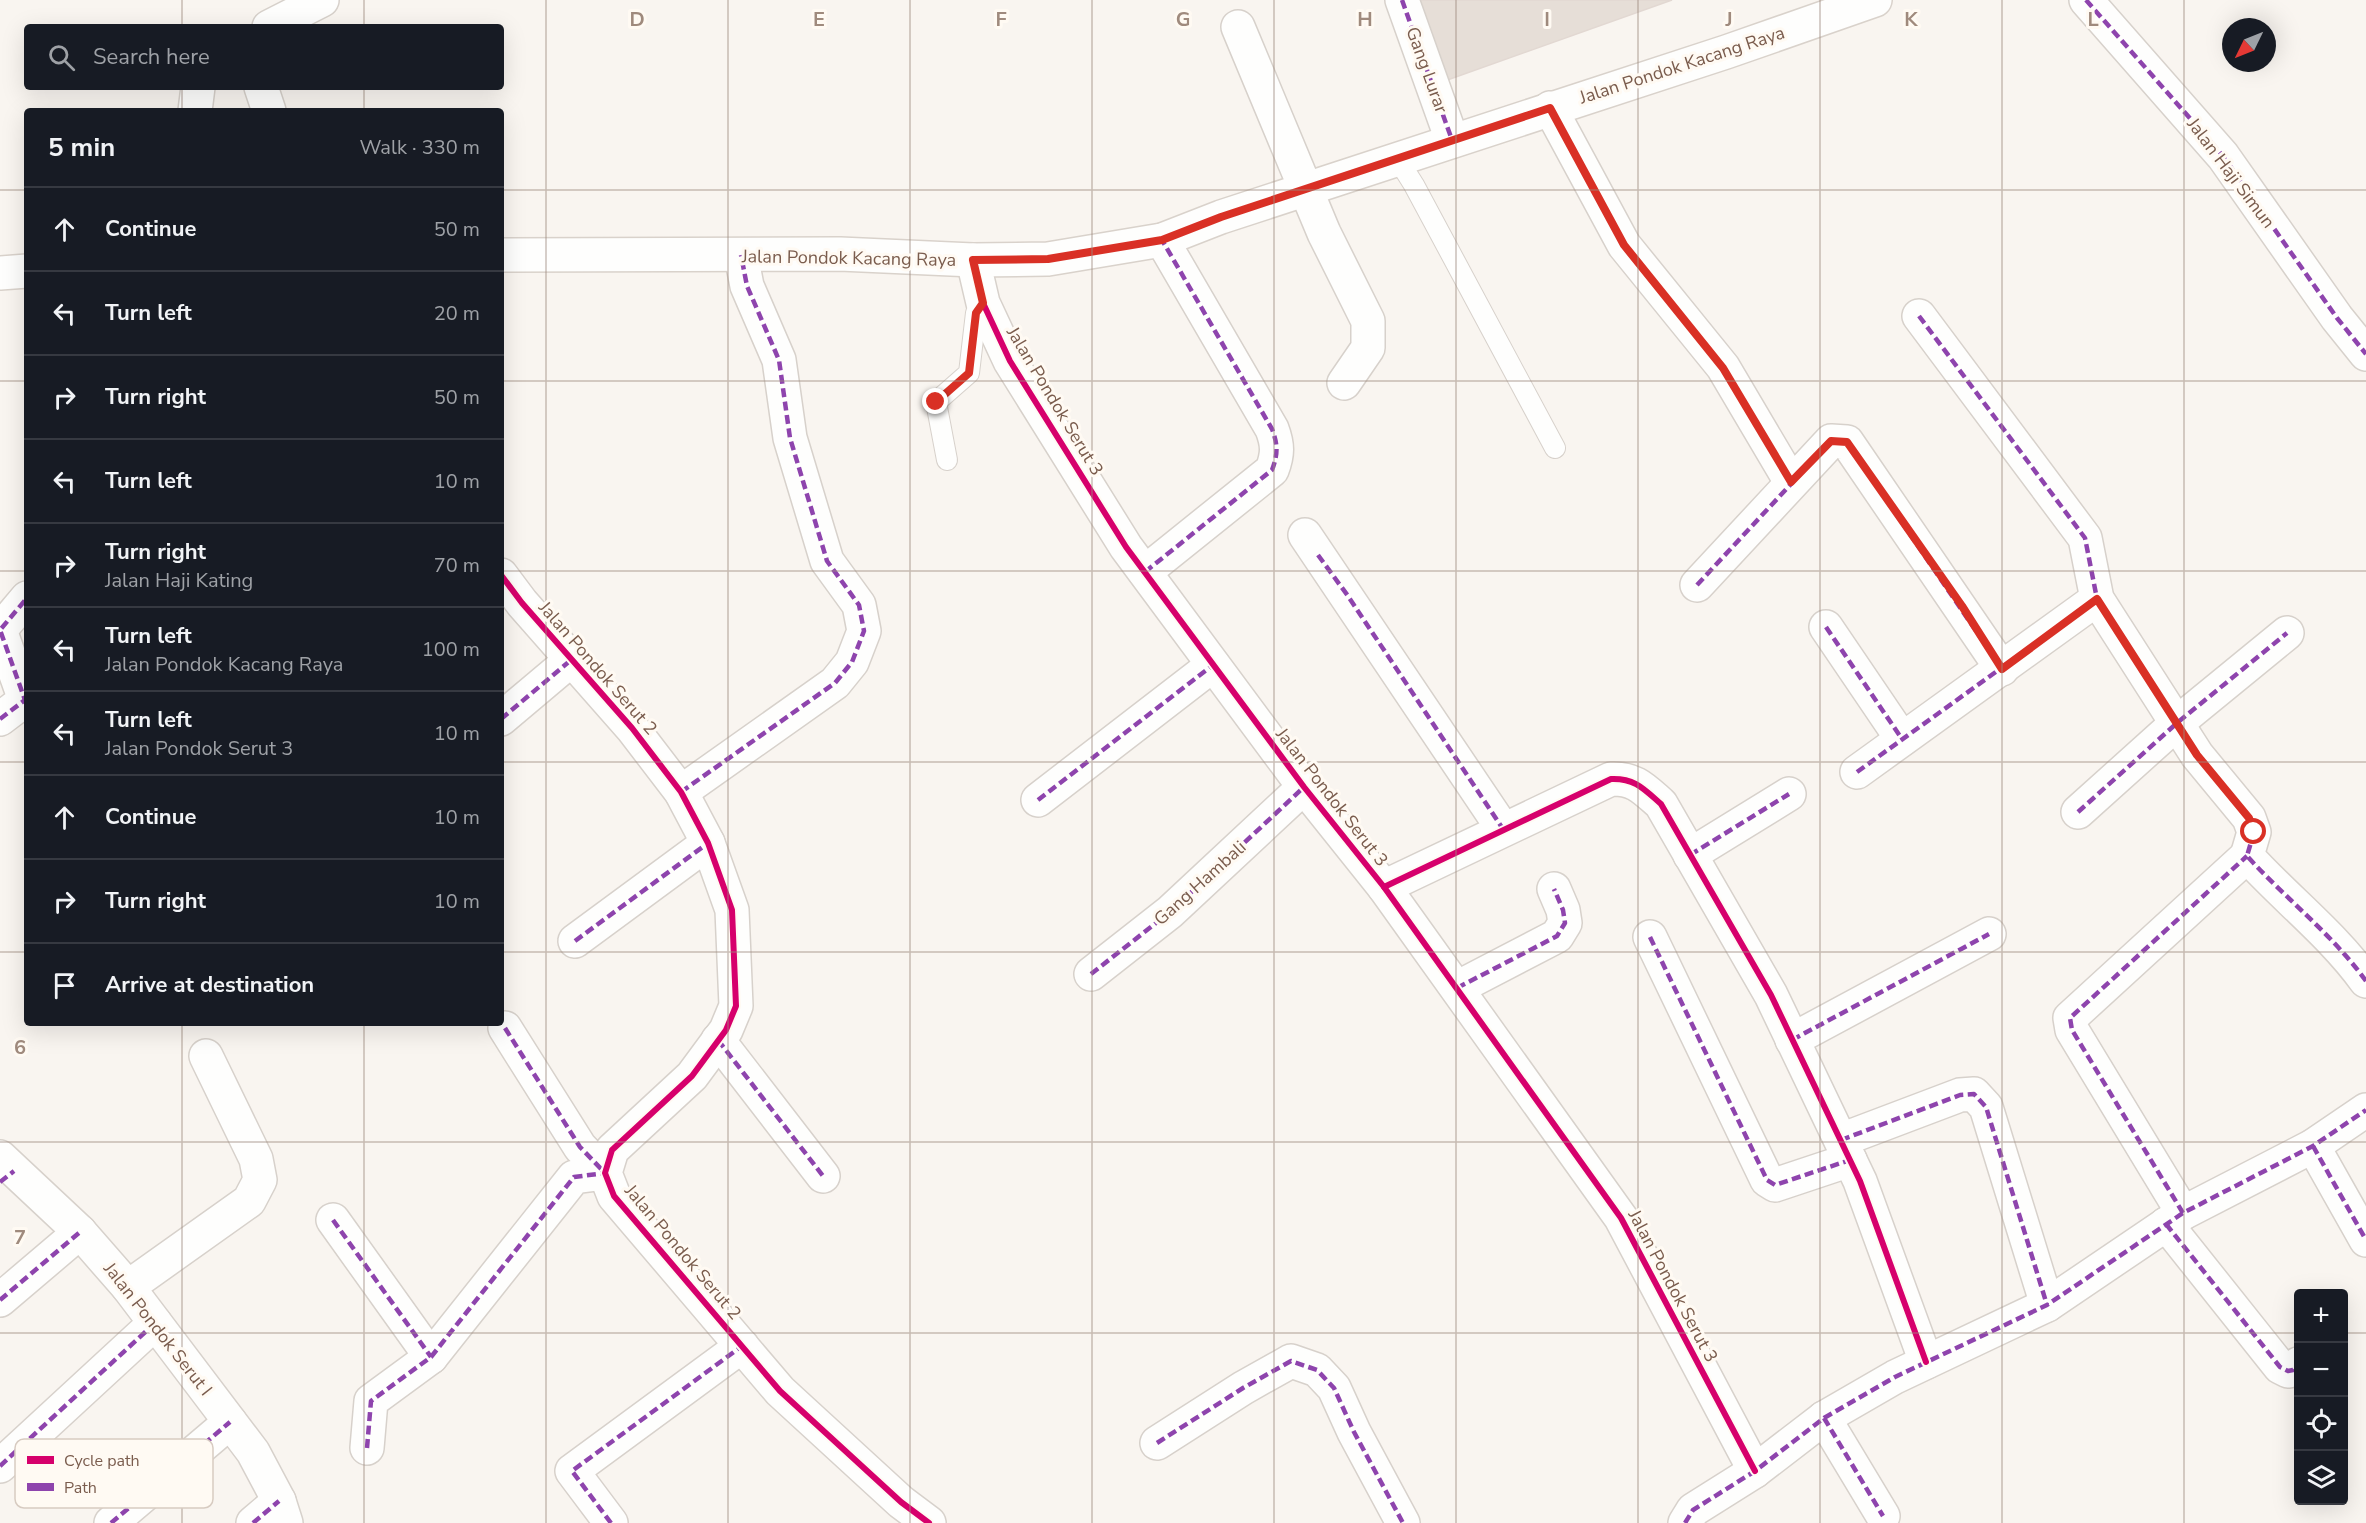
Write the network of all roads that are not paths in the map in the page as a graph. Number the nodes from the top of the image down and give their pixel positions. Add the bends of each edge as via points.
1 (322, 0) edge
2 (1402, 0) edge
3 (1875, 0) edge
4 (2086, 0) edge
5 (275, 24) edge
6 (1238, 27) dead end
7 (198, 90) edge
8 (262, 90) edge
9 (195, 108) edge
10 (268, 108) edge
11 (1550, 108) junction
12 (1452, 140) junction
13 (1397, 158) junction
14 (1306, 189) junction
15 (1162, 240) junction
16 (504, 255) edge
17 (741, 255) junction
18 (973, 260) junction
19 (24, 271) edge
20 (0, 273) edge
21 (983, 303) junction
22 (1919, 316) dead end
23 (2366, 354) edge
24 (1344, 383) dead end
25 (1555, 448) dead end
26 (947, 460) dead end
27 (1791, 482) junction
28 (1305, 536) dead end
29 (1145, 572) junction
30 (504, 579) edge
31 (1697, 585) dead end
32 (2097, 599) junction
33 (24, 602) edge
34 (1826, 627) dead end
35 (2287, 633) dead end
36 (571, 660) junction
37 (1213, 665) junction
38 (2002, 669) junction
39 (24, 697) edge
40 (24, 701) edge
41 (504, 716) edge
42 (0, 719) edge
43 (2177, 723) junction
44 (1902, 739) junction
45 (1857, 772) dead end
46 (1304, 788) junction
47 (681, 792) junction
48 (1790, 794) dead end
49 (1038, 800) dead end
50 (2078, 812) dead end
51 (1503, 829) junction
52 (708, 843) junction
53 (1690, 855) junction
54 (2247, 856) junction
55 (1384, 887) junction
56 (1554, 889) dead end
57 (1989, 934) dead end
58 (1650, 937) dead end
59 (575, 941) dead end
60 (1091, 974) dead end
61 (2366, 981) edge
62 (1456, 988) junction
63 (505, 1028) dead end
64 (718, 1040) junction
65 (1792, 1040) junction
66 (206, 1056) dead end
67 (2366, 1110) edge
68 (2313, 1146) junction
69 (1845, 1150) junction
70 (5, 1170) edge
71 (605, 1173) junction
72 (824, 1176) dead end
73 (2174, 1218) junction
74 (333, 1220) dead end
75 (80, 1232) junction
76 (2366, 1240) edge
77 (128, 1287) junction
78 (0, 1300) edge
79 (2047, 1305) junction
80 (155, 1323) junction
81 (742, 1346) junction
82 (431, 1358) junction
83 (1926, 1362) junction
84 (2294, 1369) edge
85 (1824, 1418) junction
86 (230, 1422) junction
87 (29, 1439) edge
88 (210, 1439) edge
89 (1157, 1443) dead end
90 (367, 1448) dead end
91 (15, 1452) edge
92 (0, 1466) edge
93 (1755, 1471) junction
94 (129, 1508) edge
95 (283, 1512) edge
96 (1883, 1516) dead end
97 (111, 1523) edge
98 (253, 1523) edge
99 (611, 1523) edge
100 (929, 1523) edge
101 (1403, 1523) edge
102 (1685, 1523) edge

1 - 5 street
2 - 12 street, Gang Lurar
3 - 11 street, Jalan Pondok Kacang Raya
4 - 23 street, Jalan Haji Simun via 2223,156
6 - 14 street
7 - 9 street
8 - 10 street
11 - 12 street, Jalan Pondok Kacang Raya
11 - 27 street via 1624,245 1723,368
12 - 13 street, Jalan Pondok Kacang Raya
13 - 14 street, Jalan Pondok Kacang Raya
13 - 25 lane
14 - 15 street, Jalan Pondok Kacang Raya
14 - 24 street via 1368,321 1368,348
15 - 18 street, Jalan Pondok Kacang Raya via 1048,259
15 - 29 street via 1272,429 1277,456 1272,470
16 - 17 street, Jalan Pondok Kacang Raya
17 - 18 street, Jalan Pondok Kacang Raya via 840,254
17 - 47 street via 747,286 779,360 790,438 827,561 860,605 864,631 852,662 835,683
18 - 21 street, Jalan Pondok Serut 3
19 - 20 street
21 - 26 lane via 976,313 969,373 936,402
21 - 29 street, Jalan Pondok Serut 3 via 1010,362
22 - 32 street via 2085,538
27 - 31 street
27 - 38 street via 1831,441 1847,442
28 - 51 street
29 - 37 street, Jalan Pondok Serut 3
30 - 36 street, Jalan Pondok Serut 2
32 - 38 street
32 - 43 street
33 - 39 street via 0,630
34 - 44 street
35 - 43 street
36 - 41 street
36 - 47 street, Jalan Pondok Serut 2 via 632,728
37 - 46 street, Jalan Pondok Serut 3
37 - 49 street
38 - 44 street
40 - 42 street
43 - 50 street
43 - 54 street via 2206,767 2249,818 2254,832
44 - 45 street
46 - 55 street, Jalan Pondok Serut 3
46 - 60 street, Gang Hambali via 1170,912
47 - 52 street, Jalan Pondok Serut 2
48 - 53 street
51 - 53 street via 1611,779 1625,779 1639,785 1661,804
51 - 55 street
52 - 59 street
52 - 64 street, Jalan Pondok Serut 2 via 732,910 735,957 736,1006
53 - 65 street via 1771,995
54 - 61 street via 2325,931
54 - 73 street via 2070,1018 2072,1030
55 - 62 street, Jalan Pondok Serut 3
56 - 62 street via 1565,923 1557,936
57 - 65 street
58 - 69 street via 1767,1180 1775,1185
62 - 93 street, Jalan Pondok Serut 3 via 1621,1218
63 - 71 street via 580,1148
64 - 71 street, Jalan Pondok Serut 2 via 692,1076 612,1150
64 - 72 street
65 - 69 street
66 - 77 street via 256,1159 260,1180 249,1201
67 - 68 street
68 - 73 street
68 - 76 street
69 - 79 street via 1960,1095 1974,1094 1986,1107
69 - 83 street
70 - 75 street, Jalan Pondok Serut I
71 - 81 street, Jalan Pondok Serut 2 via 614,1196
71 - 82 street via 574,1177
73 - 79 street
73 - 84 street via 2280,1367
74 - 82 street
75 - 77 street, Jalan Pondok Serut I
75 - 78 street
77 - 80 street, Jalan Pondok Serut I
79 - 83 street
80 - 86 street, Jalan Pondok Serut I
80 - 87 street
81 - 99 street via 572,1471
81 - 100 street, Jalan Pondok Serut 2 via 780,1391
82 - 90 street via 371,1401
83 - 85 street
85 - 93 street
85 - 96 street
86 - 88 street
86 - 95 street, Jalan Pondok Serut I via 253,1452
89 - 101 street via 1291,1360 1306,1364 1334,1388
91 - 92 street
93 - 102 street via 1692,1510
94 - 97 street
95 - 98 street

